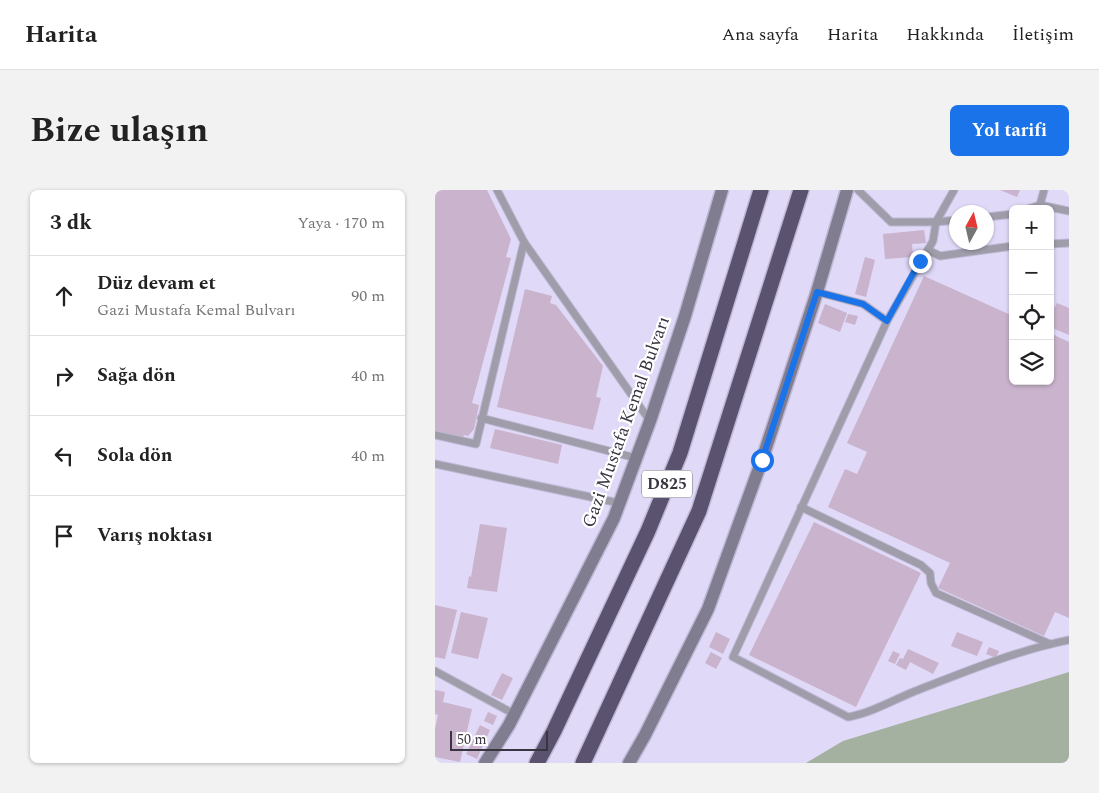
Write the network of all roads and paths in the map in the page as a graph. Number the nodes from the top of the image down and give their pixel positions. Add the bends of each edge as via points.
1 (497, 190) edge
2 (721, 190) edge
3 (761, 190) edge
4 (801, 190) edge
5 (847, 190) edge
6 (858, 190) edge
7 (954, 190) edge
8 (1044, 190) edge
9 (1039, 205) edge
10 (1054, 208) edge
11 (1069, 211) edge
12 (1009, 214) edge
13 (994, 216) edge
14 (949, 221) edge
15 (936, 222) junction
16 (523, 242) junction
17 (1069, 243) edge
18 (1054, 244) edge
19 (1009, 247) edge
20 (928, 250) junction
21 (817, 292) junction
22 (887, 321) junction
23 (481, 418) junction
24 (650, 421) junction
25 (435, 435) edge
26 (636, 458) junction
27 (435, 464) edge
28 (619, 503) junction
29 (801, 507) junction
30 (1069, 640) edge
31 (1050, 644) junction
32 (435, 672) edge
33 (514, 714) junction
34 (485, 763) edge
35 (537, 763) edge
36 (583, 763) edge
37 (629, 763) edge

1 - 16 lane
2 - 24 street, Gazi Mustafa Kemal Bulvarı via 685,316
3 - 35 highway, D825 via 679,453 648,532
4 - 36 highway, D825 via 699,511
5 - 21 street
6 - 15 lane via 891,222
7 - 15 lane
8 - 9 lane
10 - 11 lane
12 - 13 lane
14 - 15 lane
15 - 20 lane
16 - 23 lane
16 - 24 lane
17 - 18 lane
19 - 20 lane via 940,256
20 - 22 lane
21 - 22 lane via 863,304
21 - 37 street via 762,460 708,609
22 - 29 lane
23 - 25 lane via 476,444
23 - 26 lane
24 - 26 street, Gazi Mustafa Kemal Bulvarı
26 - 28 street, Gazi Mustafa Kemal Bulvarı
27 - 28 lane
28 - 33 street, Gazi Mustafa Kemal Bulvarı
29 - 31 lane via 921,565 930,573 936,593
29 - 31 lane via 733,657 849,717 995,660
30 - 31 lane
32 - 33 lane
33 - 34 street, Gazi Mustafa Kemal Bulvarı

